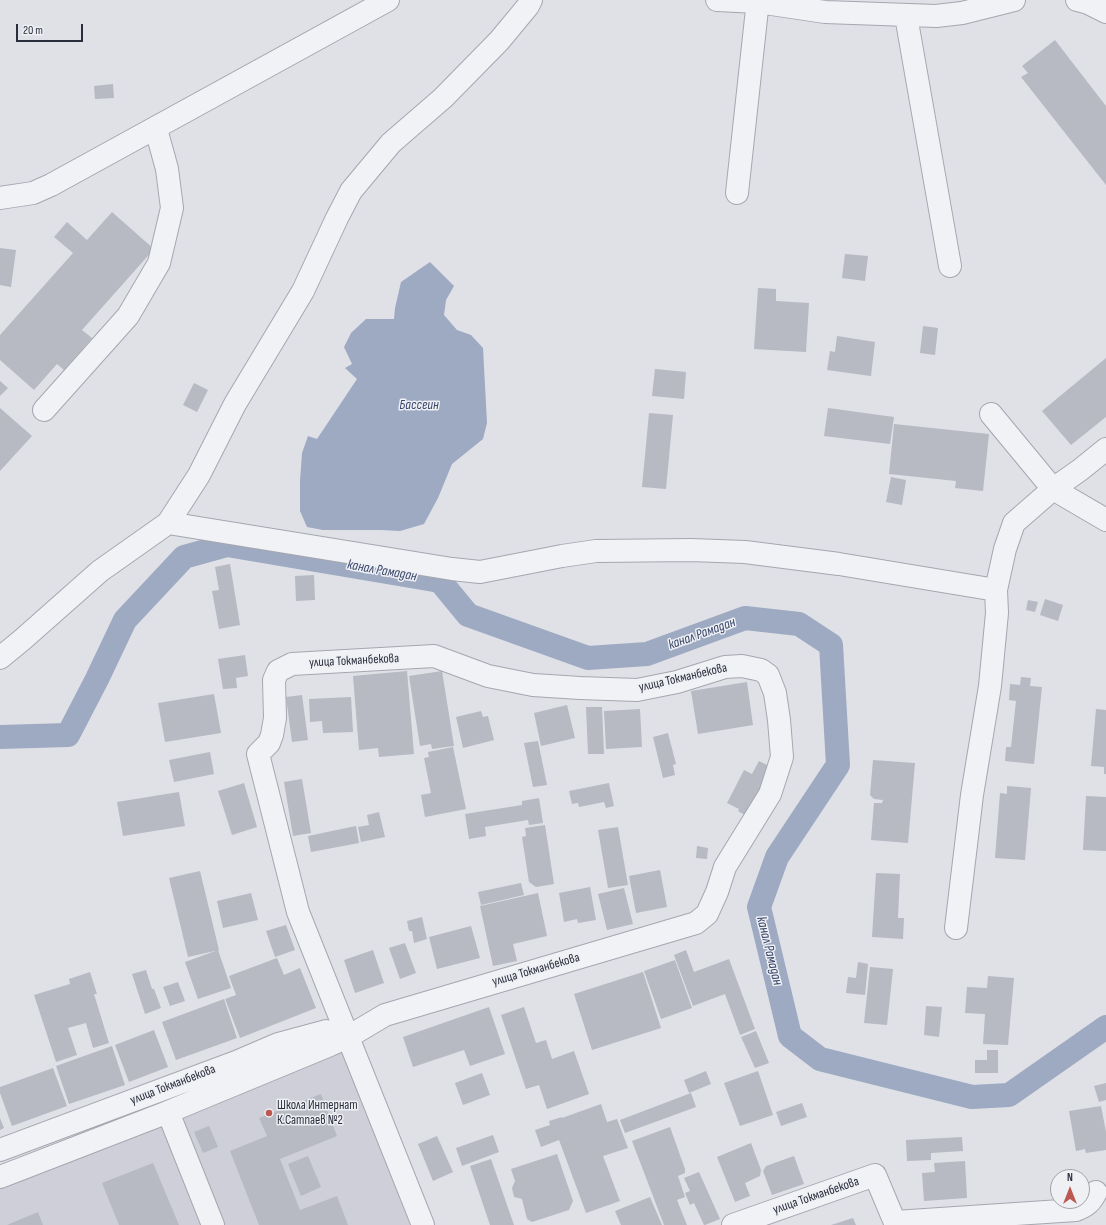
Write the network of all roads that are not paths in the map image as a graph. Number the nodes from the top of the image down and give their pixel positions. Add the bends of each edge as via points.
1 (388, 0) edge
2 (531, 0) edge
3 (717, 0) edge
4 (1014, 0) edge
5 (1077, 0) edge
6 (758, 1) edge
7 (1106, 12) edge
8 (906, 16) junction
9 (156, 129) junction
10 (737, 193) dead end
11 (0, 198) edge
12 (950, 266) dead end
13 (44, 410) dead end
14 (991, 414) dead end
15 (1106, 449) edge
16 (1053, 489) junction
17 (1106, 520) edge
18 (168, 523) junction
19 (996, 590) junction
20 (0, 658) edge
21 (956, 928) dead end
22 (339, 1041) junction
23 (168, 1112) junction
24 (0, 1150) edge
25 (0, 1176) edge
26 (1096, 1192) dead end
27 (895, 1224) edge
28 (213, 1225) edge
29 (423, 1225) edge
30 (733, 1225) edge

1 - 9 street
2 - 18 street via 500,41 443,98 391,143 352,191 336,218 303,291 235,404 199,475
3 - 6 street
4 - 8 street via 962,13
5 - 7 street
6 - 8 street via 825,12
6 - 10 street
8 - 12 street
9 - 11 street via 51,186 33,193
9 - 13 street via 167,169 172,208 159,263 128,316
14 - 16 street
15 - 16 street
16 - 17 street
16 - 19 street via 1014,523
18 - 19 street via 480,572 596,551 691,550 745,552 839,564
18 - 20 street via 100,571
19 - 21 street via 997,613 990,686 972,795
22 - 22 street, улица Токманбекова via 298,912 258,754 269,743 272,735 275,718 274,680 278,671 292,664 434,656 488,676 533,684 580,688 637,690 677,682 725,667 742,666 761,670 768,675 775,693 782,758 770,794 726,867 707,914 696,923 385,1015
22 - 23 street
22 - 24 street, улица Токманбекова via 326,1031 278,1044
22 - 29 street, улица Токманбекова
23 - 25 street
23 - 28 street
26 - 27 street via 1092,1201 1076,1210
27 - 30 street, улица Токманбекова via 875,1175

